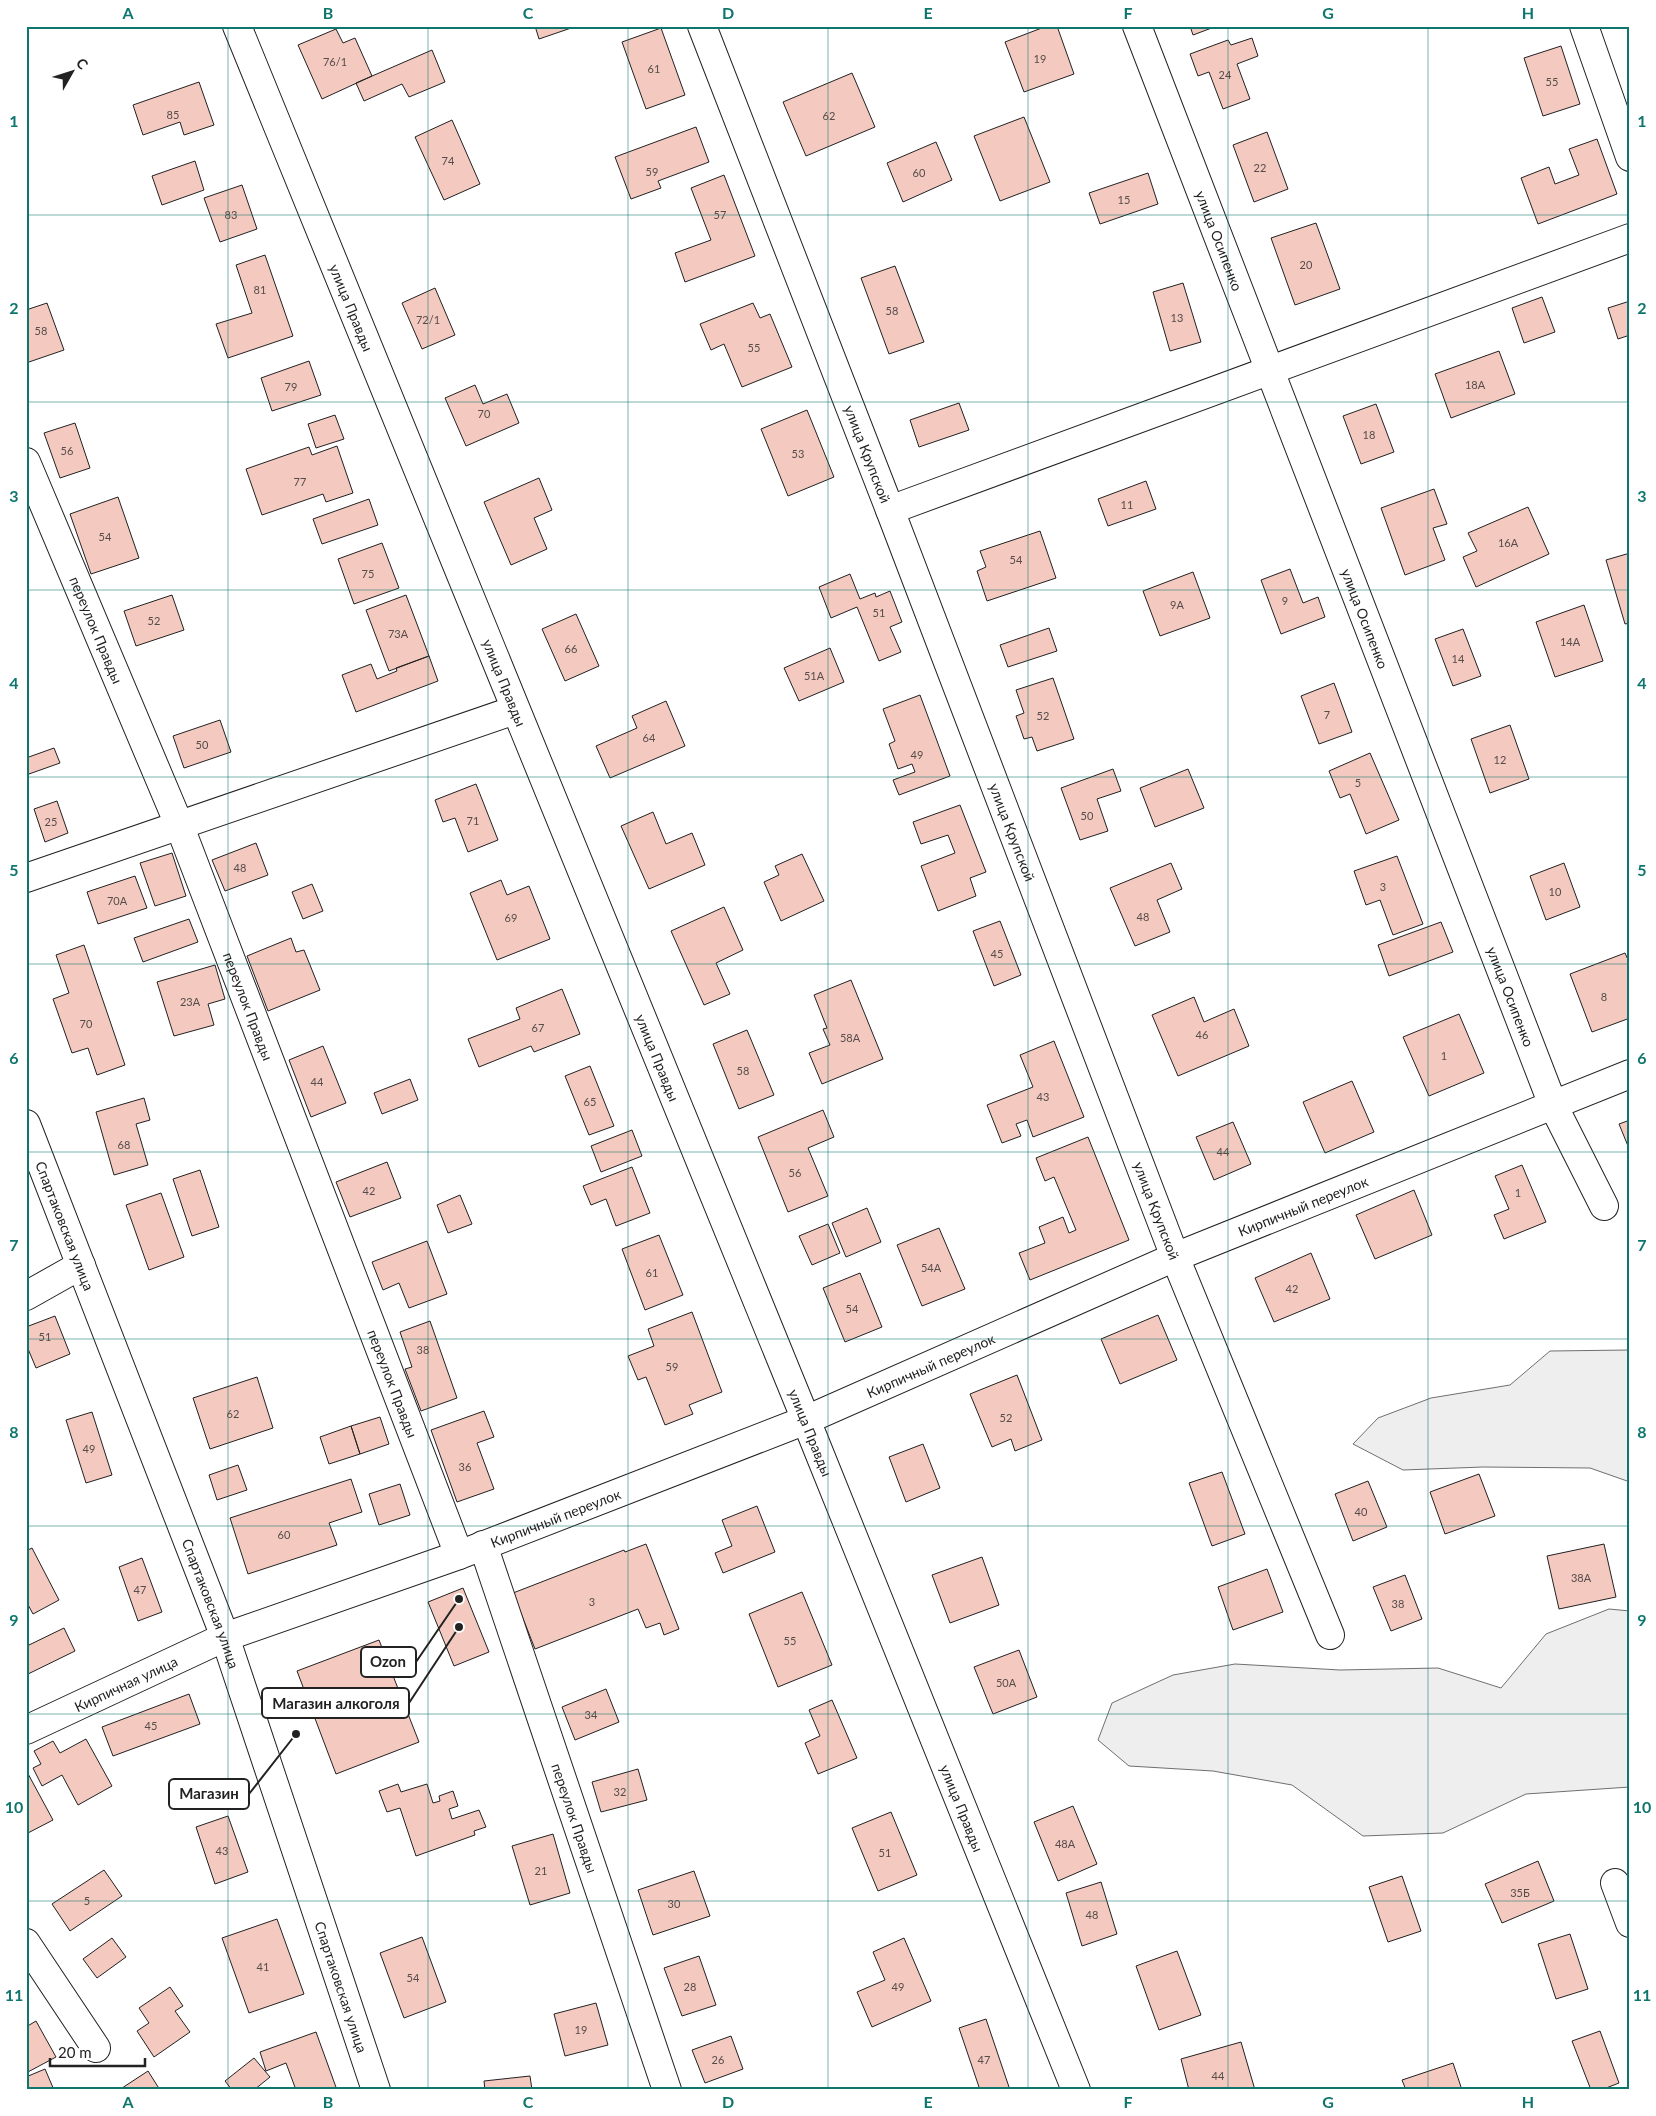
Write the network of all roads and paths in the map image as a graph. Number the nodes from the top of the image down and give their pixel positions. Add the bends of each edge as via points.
1 (237, 26) edge
2 (702, 26) edge
3 (1137, 26) edge
4 (1584, 26) edge
5 (1630, 157) edge
6 (1630, 238) edge
7 (1269, 371) junction
8 (26, 462) edge
9 (890, 510) junction
10 (515, 710) junction
11 (180, 826) junction
12 (26, 878) edge
13 (1630, 1074) edge
14 (1553, 1105) junction
15 (26, 1124) edge
16 (1604, 1206) dead end
17 (1175, 1257) junction
18 (81, 1265) junction
19 (26, 1296) edge
20 (806, 1420) junction
21 (471, 1550) junction
22 (1330, 1635) dead end
23 (225, 1637) junction
24 (26, 1730) edge
25 (1615, 1883) dead end
26 (1630, 1923) edge
27 (26, 1943) edge
28 (96, 2048) dead end
29 (376, 2090) edge
30 (667, 2090) edge
31 (1076, 2090) edge

1 - 10 street, улица Правды
2 - 9 street, улица Крупской
3 - 7 street, улица Осипенко
4 - 5 street
6 - 7 street
7 - 9 street
7 - 14 street, улица Осипенко
8 - 11 street, переулок Правды
9 - 17 street, улица Крупской
10 - 11 street
10 - 20 street, улица Правды
11 - 12 street
11 - 21 street, переулок Правды
13 - 14 street, Кирпичный переулок
14 - 16 street, улица Осипенко
14 - 17 street, Кирпичный переулок
15 - 18 street, Спартаковская улица
17 - 20 street, Кирпичный переулок
17 - 22 street, улица Крупской
18 - 19 street
18 - 23 street, Спартаковская улица
20 - 21 street, Кирпичный переулок
20 - 31 street, улица Правды
21 - 23 street, Кирпичный переулок
21 - 30 street, переулок Правды
23 - 24 street, Кирпичная улица
23 - 29 street, Спартаковская улица
25 - 26 street
27 - 28 street

